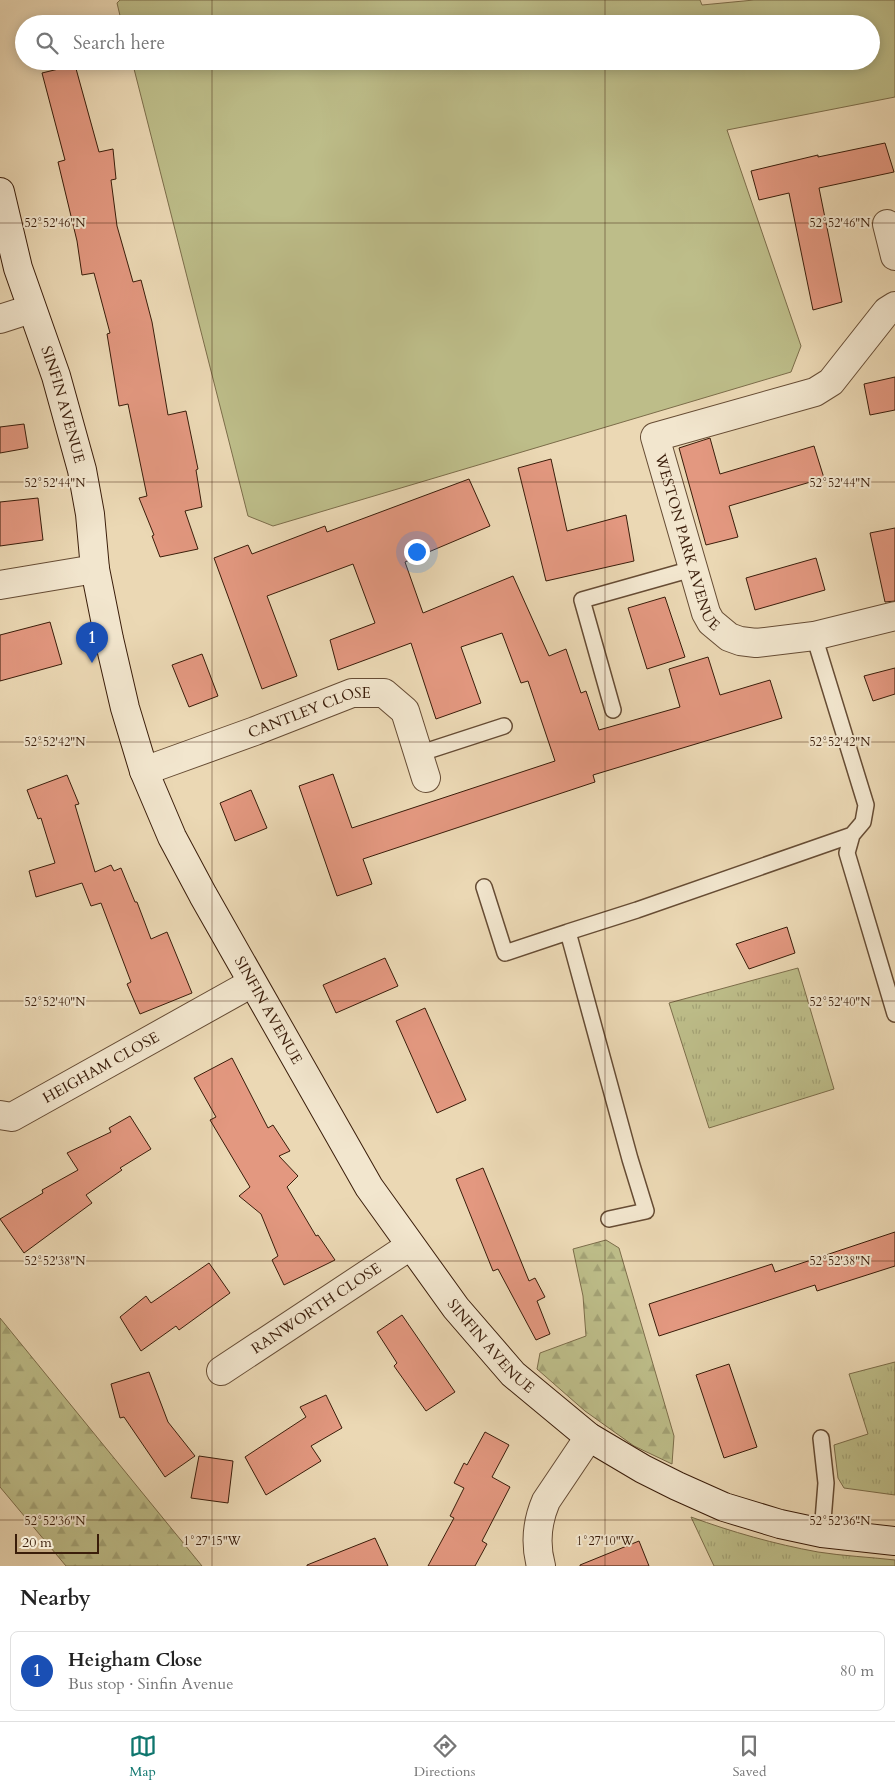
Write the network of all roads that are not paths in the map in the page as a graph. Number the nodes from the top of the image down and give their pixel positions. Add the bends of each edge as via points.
1 (0, 192) edge
2 (887, 224) dead end
3 (895, 256) edge
4 (895, 306) edge
5 (31, 309) junction
6 (0, 319) edge
7 (95, 568) junction
8 (692, 568) junction
9 (0, 586) edge
10 (895, 616) edge
11 (814, 636) junction
12 (613, 710) dead end
13 (504, 726) dead end
14 (422, 766) joint
15 (144, 771) junction
16 (852, 835) junction
17 (484, 887) dead end
18 (568, 932) junction
19 (252, 983) junction
20 (895, 1014) edge
21 (0, 1115) edge
22 (610, 1219) dead end
23 (410, 1246) junction
24 (220, 1371) dead end
25 (589, 1437) junction
26 (822, 1438) dead end
27 (822, 1533) junction
28 (895, 1541) edge
29 (541, 1566) edge

1 - 5 street, SINFIN AVENUE
2 - 3 street
4 - 8 street, WESTON PARK AVENUE via 887,311 831,382 815,392 655,437
5 - 6 street
5 - 7 street, SINFIN AVENUE via 56,376 82,470
7 - 9 street
7 - 15 street, SINFIN AVENUE via 125,708
8 - 11 street, WESTON PARK AVENUE via 706,613 729,637 756,643
8 - 12 lane via 582,600
10 - 11 street, WESTON PARK AVENUE
11 - 16 lane via 866,805 863,822
13 - 14 lane
14 - 15 street, CANTLEY CLOSE via 404,710 384,693 352,693
15 - 19 street, SINFIN AVENUE via 172,837
16 - 18 lane
16 - 20 lane via 848,853
17 - 18 lane via 505,954
18 - 22 lane via 646,1211
19 - 21 street, HEIGHAM CLOSE via 12,1116
19 - 23 street, SINFIN AVENUE via 370,1187
23 - 24 street, RANWORTH CLOSE
23 - 25 street, SINFIN AVENUE via 456,1308 513,1374
25 - 27 street, SINFIN AVENUE via 642,1469 724,1507
25 - 29 street via 542,1511 537,1543
26 - 27 lane via 826,1483
27 - 28 street, SINFIN AVENUE

